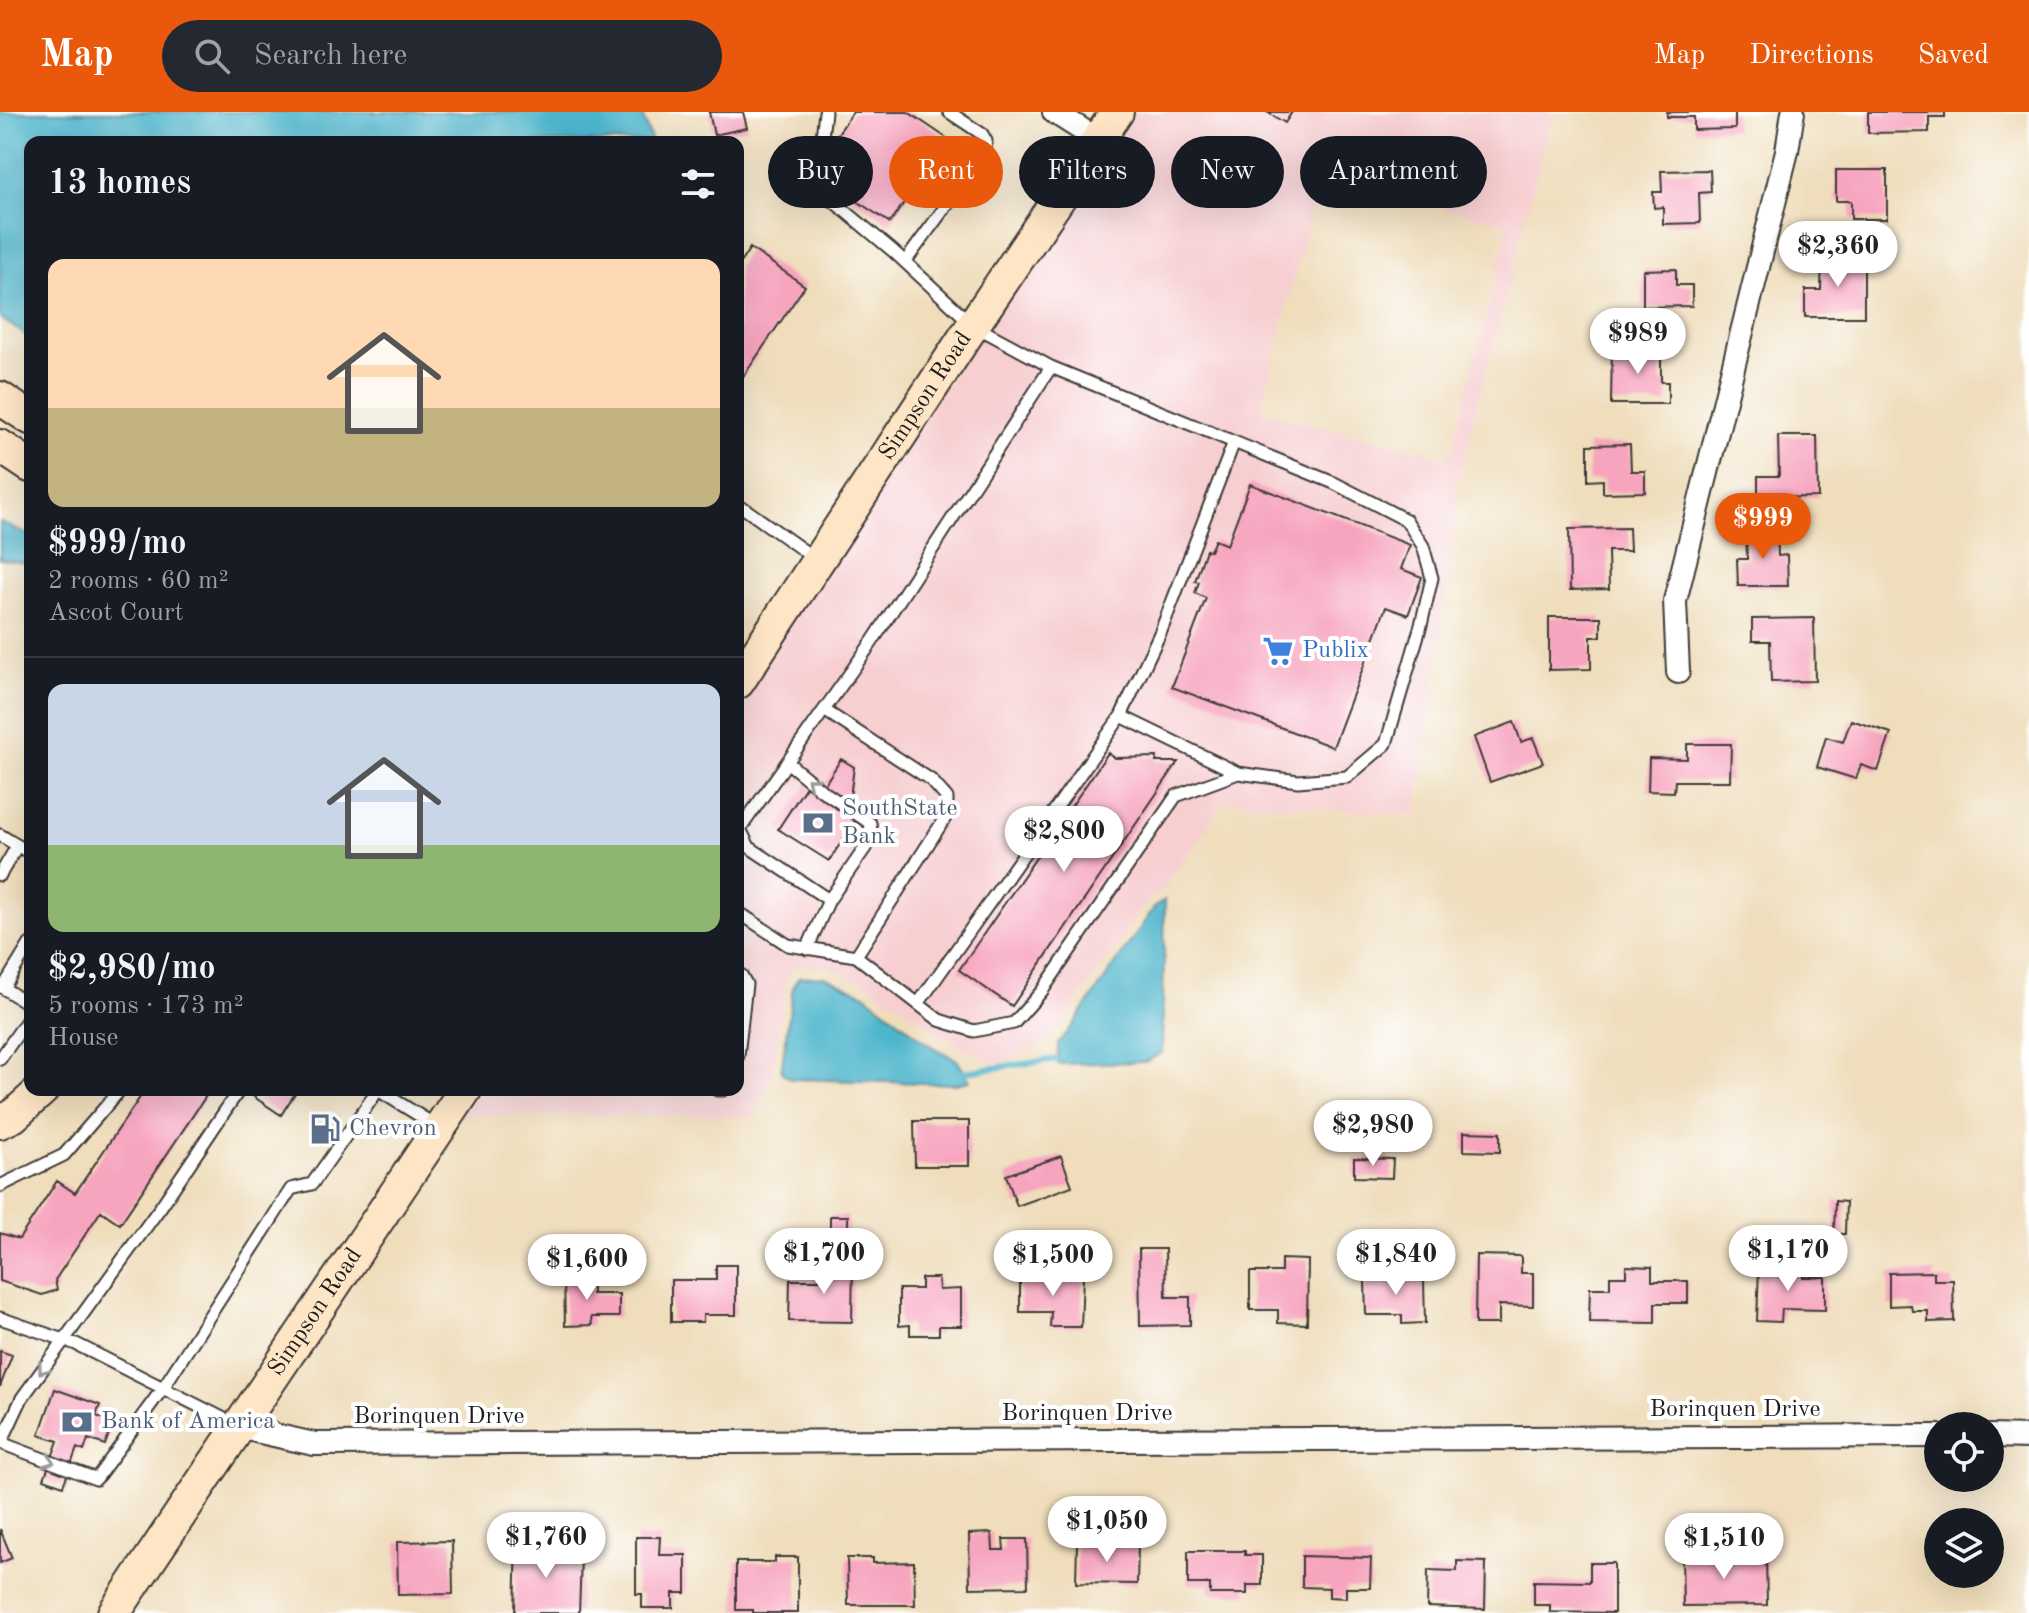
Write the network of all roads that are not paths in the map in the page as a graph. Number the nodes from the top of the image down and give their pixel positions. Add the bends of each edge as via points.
1 (825, 112) edge
2 (949, 112) edge
3 (1054, 112) edge
4 (1117, 112) edge
5 (1793, 112) edge
6 (1092, 136) edge
7 (1101, 136) edge
8 (1052, 208) edge
9 (905, 262) junction
10 (973, 325) junction
11 (1051, 367) junction
12 (0, 398) edge
13 (24, 414) edge
14 (1234, 442) junction
15 (0, 446) edge
16 (24, 462) edge
17 (744, 509) edge
18 (818, 561) junction
19 (1678, 672) dead end
20 (744, 673) edge
21 (824, 710) junction
22 (1121, 716) junction
23 (787, 762) junction
24 (1238, 773) junction
25 (744, 823) edge
26 (0, 835) edge
27 (744, 837) edge
28 (17, 846) junction
29 (24, 850) edge
30 (0, 875) edge
31 (829, 900) junction
32 (744, 916) edge
33 (807, 949) junction
34 (24, 953) edge
35 (856, 956) junction
36 (744, 980) edge
37 (2, 987) edge
38 (24, 1001) edge
39 (744, 1002) edge
40 (918, 1004) junction
41 (24, 1025) edge
42 (0, 1059) edge
43 (35, 1096) edge
44 (115, 1096) edge
45 (235, 1096) edge
46 (374, 1096) edge
47 (388, 1096) edge
48 (461, 1096) edge
49 (0, 1122) edge
50 (439, 1128) junction
51 (0, 1186) edge
52 (0, 1318) edge
53 (65, 1340) junction
54 (163, 1388) junction
55 (238, 1427) junction
56 (1924, 1436) edge
57 (2004, 1436) edge
58 (2029, 1437) edge
59 (114, 1613) edge

1 - 9 lane via 819,162 823,187
2 - 9 lane via 982,134 984,154
3 - 6 street
4 - 7 main road, Simpson Road
5 - 19 street via 1675,601
8 - 10 main road, Simpson Road
9 - 10 lane
10 - 11 lane
10 - 18 main road, Simpson Road
11 - 14 lane
11 - 21 lane
12 - 13 main road
14 - 22 lane via 1161,631
14 - 24 lane via 1406,520 1423,546 1432,578 1386,744 1347,777 1298,781
15 - 16 main road
17 - 18 lane
18 - 20 main road, Simpson Road
21 - 23 lane
21 - 35 lane via 931,780 947,798 947,815
22 - 24 lane
22 - 40 lane
23 - 25 lane
31 -> 23 lane via 872,838 870,823
24 - 40 lane via 1176,796 1042,991 1014,1023 974,1031 939,1020
26 - 28 lane
27 - 31 lane via 749,847
28 - 29 lane
28 - 30 lane
31 - 33 lane
32 - 33 lane via 788,945
33 - 35 lane
34 - 37 lane
35 - 40 lane
36 - 39 lane
37 - 38 lane
41 - 42 lane
43 - 49 main road
44 - 51 lane via 64,1155
45 - 53 lane
46 - 54 lane via 312,1184 291,1189
47 - 50 lane
48 - 50 main road, Simpson Road
50 - 55 main road, Simpson Road
52 - 53 lane
53 - 54 lane
53 -> 54 lane via 22,1398 1,1443 96,1479
54 - 55 lane
55 - 56 street, Borinquen Drive via 314,1444
55 - 59 main road, Simpson Road
57 - 58 street

